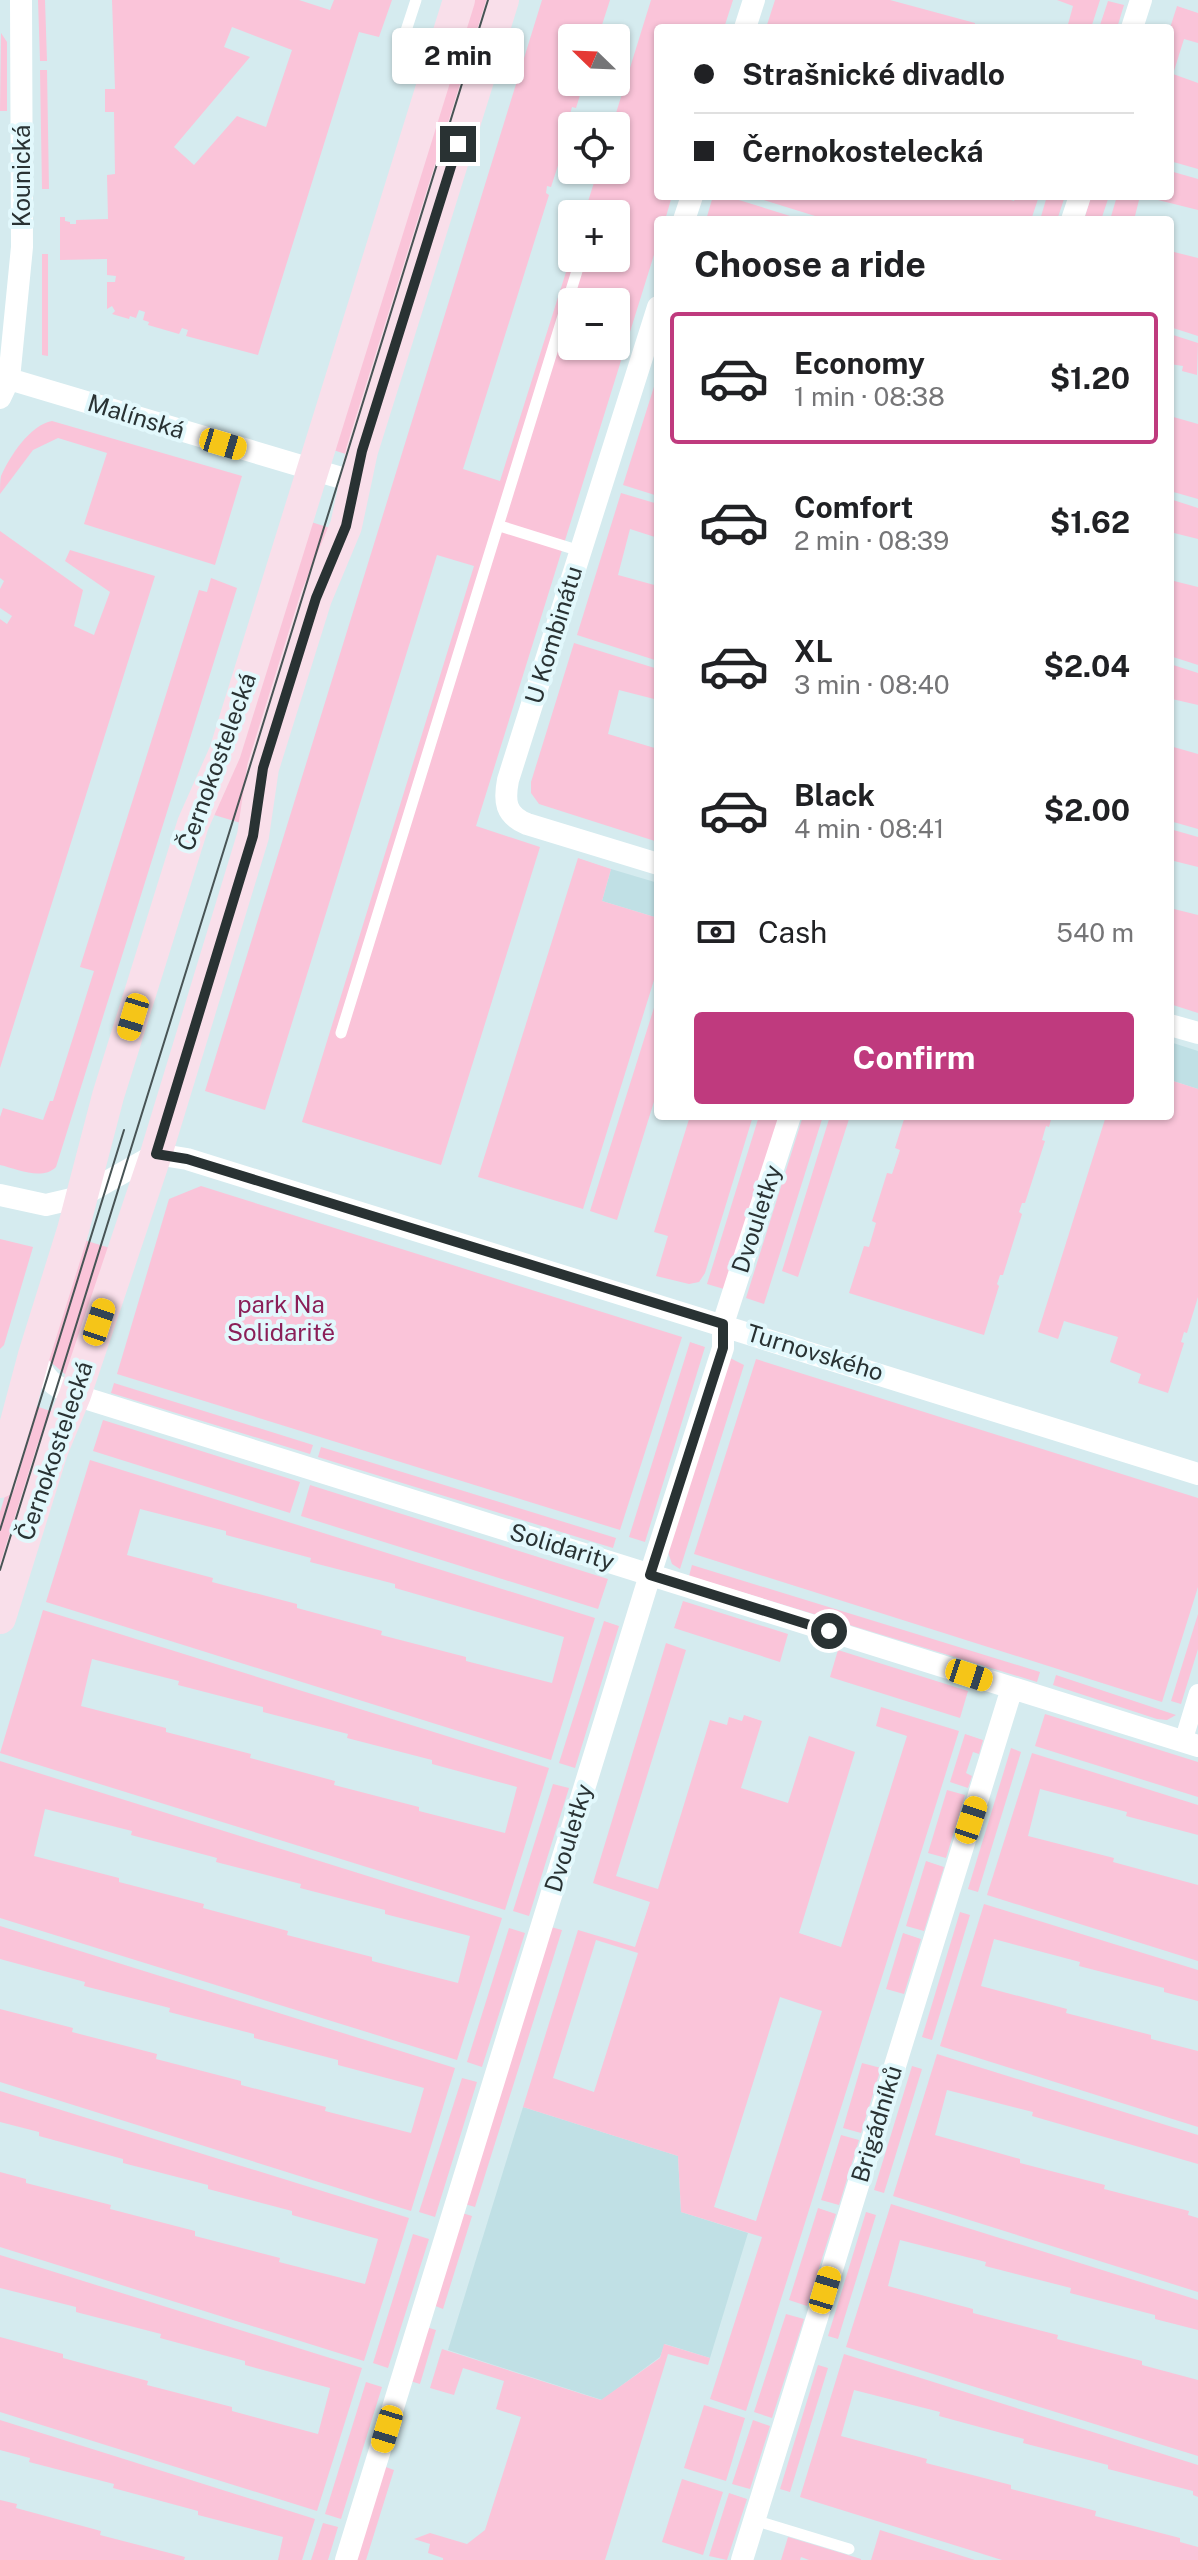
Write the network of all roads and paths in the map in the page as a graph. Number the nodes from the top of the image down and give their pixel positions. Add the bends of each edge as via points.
1 (416, 0) edge
2 (459, 0) edge
3 (503, 0) edge
4 (754, 0) edge
5 (1141, 0) edge
6 (14, 11) edge
7 (746, 24) edge
8 (1133, 24) edge
9 (441, 60) junction
10 (577, 272) edge
11 (654, 320) edge
12 (4, 388) edge
13 (314, 471) junction
14 (355, 482) junction
15 (500, 526) junction
16 (580, 551) junction
17 (654, 863) edge
18 (1174, 1026) edge
19 (341, 1033) dead end
20 (1198, 1033) edge
21 (789, 1120) edge
22 (156, 1154) junction
23 (0, 1195) edge
24 (80, 1197) junction
25 (723, 1324) junction
26 (34, 1355) junction
27 (75, 1395) junction
28 (1198, 1474) edge
29 (0, 1482) edge
30 (650, 1575) junction
31 (0, 1618) edge
32 (1012, 1688) junction
33 (1198, 1693) edge
34 (1190, 1744) edge
35 (754, 2520) junction
36 (849, 2549) dead end
37 (346, 2560) edge
38 (742, 2560) edge

1 - 9 lane via 400,49
2 - 9 main road, Černokostelecká
3 - 14 main road, Černokostelecká
4 - 7 street
5 - 8 street
6 - 12 street, Kounická via 22,247
9 - 13 main road, Černokostelecká
10 - 15 lane
11 - 16 street, U Kombinátu
12 - 13 street, Malínská
13 - 14 street, Malínská
13 - 24 main road, Černokostelecká via 225,752 193,824
14 - 22 main road, Černokostelecká via 346,526 316,598 263,768 253,836
15 - 16 lane
15 - 19 lane
16 - 17 street, U Kombinátu via 505,803 512,816 527,824
18 - 20 street
21 - 25 street, Dvouletky
22 - 24 street
22 - 25 street, Turnovského via 187,1159
22 - 27 main road, Černokostelecká
23 - 24 street via 46,1205
24 - 26 main road, Černokostelecká
25 - 28 street, Turnovského
25 - 30 street, Dvouletky via 723,1348
26 - 27 street, Solidarity via 57,1388
26 - 29 main road, Černokostelecká
27 - 30 street, Solidarity
27 - 31 main road, Černokostelecká
30 - 32 street, Solidarity
30 - 37 street, Dvouletky
32 - 34 street, Solidarity
32 - 35 street, Brigádníků
33 - 34 street
35 - 36 lane
35 - 38 street, Brigádníků

